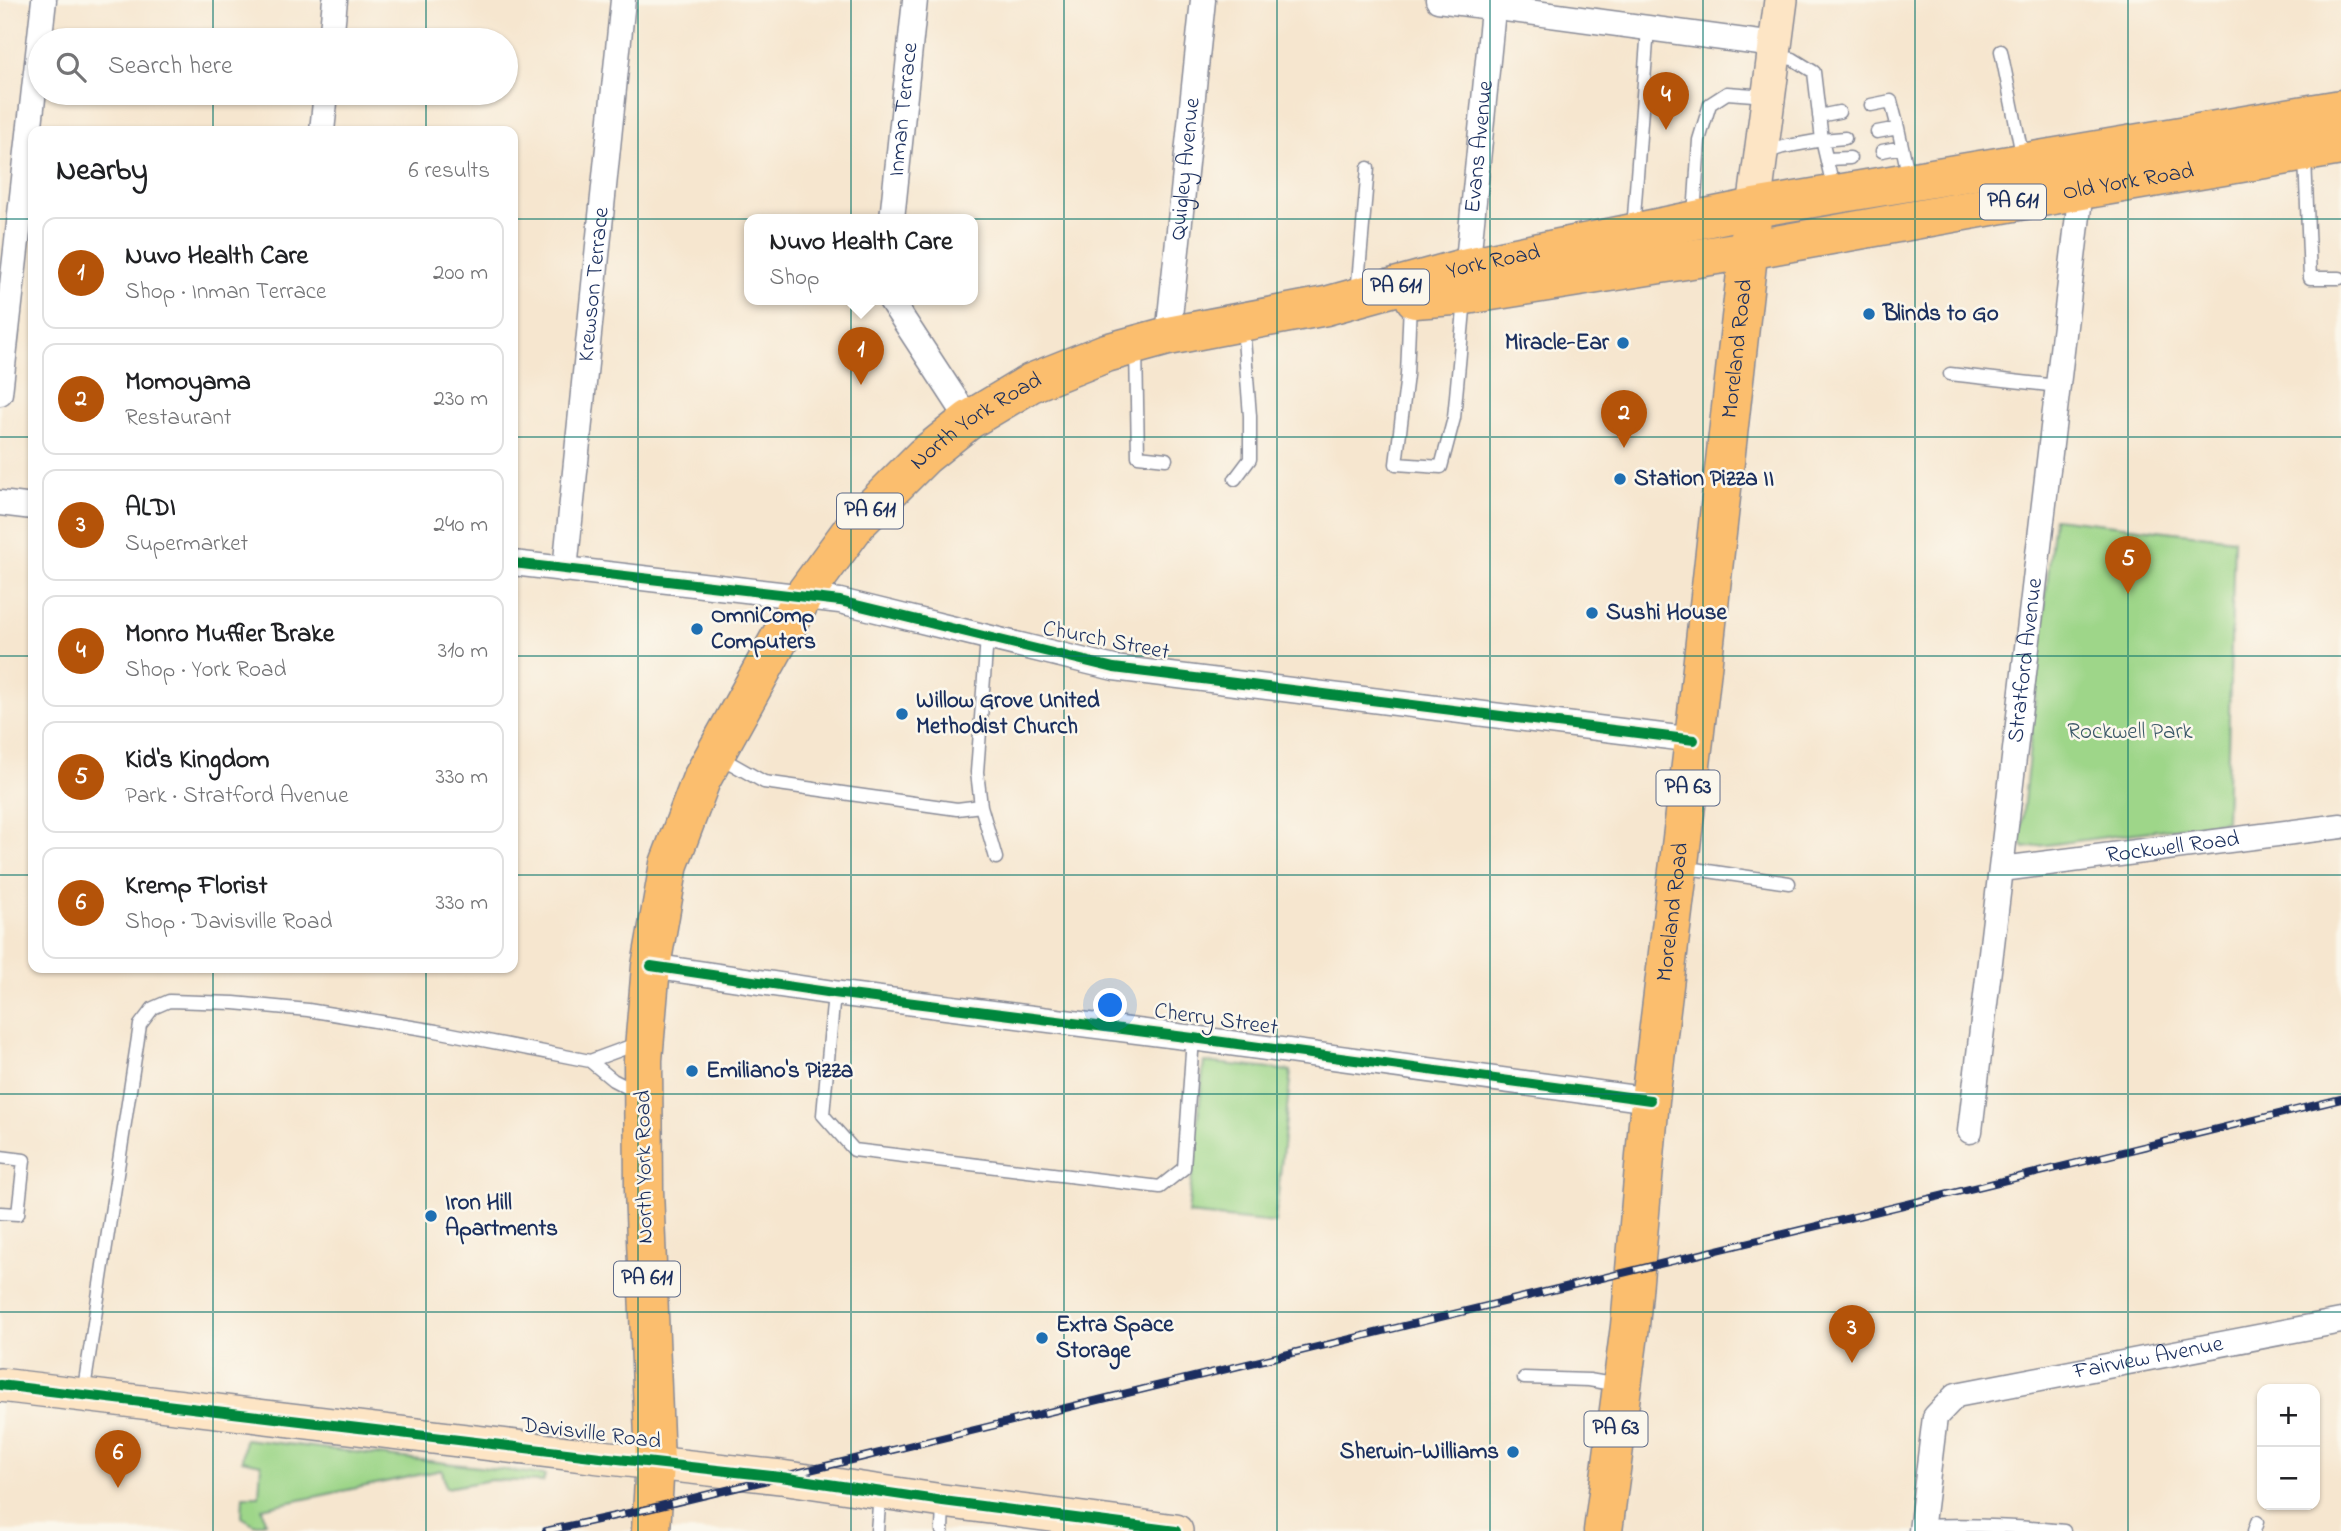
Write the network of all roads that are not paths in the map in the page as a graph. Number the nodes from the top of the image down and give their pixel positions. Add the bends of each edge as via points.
1 (44, 0) edge
2 (335, 0) edge
3 (623, 0) edge
4 (915, 0) edge
5 (1203, 0) edge
6 (1437, 0) edge
7 (1781, 0) edge
8 (1494, 3) edge
9 (41, 28) edge
10 (332, 28) edge
11 (1648, 28) junction
12 (1774, 50) junction
13 (2001, 51) dead end
14 (1769, 96) junction
15 (32, 105) edge
16 (325, 105) edge
17 (1871, 106) dead end
18 (2341, 109) edge
19 (1839, 112) dead end
20 (1819, 116) junction
21 (30, 126) edge
22 (323, 126) edge
23 (1898, 128) junction
24 (1877, 132) dead end
25 (1845, 138) dead end
26 (1822, 140) junction
27 (28, 143) edge
28 (2323, 150) edge
29 (1882, 151) dead end
30 (1761, 154) junction
31 (1850, 158) dead end
32 (2024, 163) junction
33 (1906, 164) junction
34 (1368, 168) dead end
35 (1831, 177) junction
36 (2081, 190) junction
37 (1754, 208) junction
38 (892, 214) edge
39 (1694, 220) junction
40 (1633, 233) junction
41 (1748, 250) junction
42 (2340, 278) edge
43 (1466, 281) junction
44 (1410, 300) junction
45 (1341, 302) junction
46 (894, 305) edge
47 (1243, 322) junction
48 (1152, 340) junction
49 (1950, 374) dead end
50 (2058, 386) junction
51 (0, 393) edge
52 (969, 421) junction
53 (1166, 458) dead end
54 (1235, 479) dead end
55 (0, 503) edge
56 (28, 506) edge
57 (518, 564) edge
58 (565, 570) junction
59 (802, 598) junction
60 (987, 637) junction
61 (1694, 740) junction
62 (716, 754) junction
63 (981, 806) junction
64 (2341, 827) edge
65 (996, 858) dead end
66 (1678, 866) junction
67 (2002, 869) junction
68 (1788, 884) dead end
69 (651, 966) junction
70 (834, 993) junction
71 (645, 1030) junction
72 (1193, 1038) junction
73 (590, 1061) junction
74 (643, 1096) junction
75 (1650, 1100) junction
76 (1970, 1131) dead end
77 (0, 1157) edge
78 (0, 1213) edge
79 (2341, 1321) edge
80 (1524, 1378) dead end
81 (0, 1385) edge
82 (1622, 1386) junction
83 (83, 1395) junction
84 (655, 1462) junction
85 (880, 1492) junction
86 (942, 1516) edge
87 (1921, 1529) edge
88 (1166, 1530) edge
89 (651, 1531) edge
90 (877, 1531) edge
91 (1603, 1531) edge
92 (2064, 1531) edge

1 - 9 street
2 - 10 street
3 - 58 street, Krewson Terrace
4 - 38 street, Inman Terrace
5 - 48 street, Quigley Avenue
6 - 8 street
7 - 12 street, Moreland Road / PA 63
8 - 11 street
8 - 43 street, Evans Avenue
11 - 12 street
11 - 40 lane
12 - 14 street, Moreland Road / PA 63
12 - 20 lane via 1814,72
13 - 32 lane
14 - 30 street, Moreland Road / PA 63
14 - 39 lane via 1727,93 1710,103 1699,140
15 - 21 street
16 - 22 street
17 - 23 lane via 1891,101
18 - 32 main road, Old York Road / PA 611
19 - 20 lane
20 - 26 lane
23 - 24 lane
23 - 33 lane
25 - 26 lane
26 - 30 lane
26 - 35 lane
27 - 51 street
28 - 36 main road, Old York Road / PA 611
28 - 42 lane via 2310,278
29 - 33 lane
30 - 37 street, Moreland Road / PA 63
31 - 35 lane
32 - 33 main road, Old York Road / PA 611
33 - 35 main road, Old York Road / PA 611
34 - 45 lane
35 - 37 main road, Old York Road / PA 611
36 - 41 main road, Old York Road / PA 611
36 - 50 street, Stratford Avenue
37 - 39 main road, York Road / PA 611
37 - 41 main road, Moreland Road / PA 63
39 - 40 main road, York Road / PA 611
40 - 43 main road, York Road / PA 611
41 - 43 main road, York Road / PA 611
41 - 61 main road, Moreland Road / PA 63
43 - 44 main road, York Road / PA 611
43 - 44 lane via 1454,418 1441,467 1396,464
43 - 45 main road, York Road / PA 611
44 - 45 main road, York Road / PA 611
45 - 47 main road, North York Road / PA 611
46 - 52 street
47 - 48 main road, North York Road / PA 611
47 - 54 lane via 1250,459
48 - 52 main road, North York Road / PA 611 via 1106,352 1031,383
48 - 53 lane via 1138,456
49 - 50 lane
50 - 67 street, Stratford Avenue
52 - 59 main road, North York Road / PA 611 via 924,456 857,523
55 - 56 street
57 - 58 street, Church Street
58 - 59 street, Church Street
59 - 60 street, Church Street via 840,601
59 - 62 main road, North York Road / PA 611
60 - 61 street, Church Street via 1114,668
60 - 63 lane via 977,772
61 - 66 main road, Moreland Road / PA 63
62 - 63 lane via 764,782 957,809
62 - 69 main road, North York Road / PA 611 via 701,780 669,864
63 - 65 lane
64 - 67 street, Rockwell Road
66 - 68 lane
66 - 75 main road, Moreland Road / PA 63
67 - 76 street, Stratford Avenue
69 - 70 street, Cherry Street
69 - 71 main road, North York Road / PA 611
70 - 72 street, Cherry Street
70 - 72 lane via 823,1115 854,1150 1160,1187 1184,1168
71 - 73 lane
71 - 74 main road, North York Road / PA 611
72 - 75 street, Cherry Street
73 - 74 lane
73 - 83 lane via 308,1010 169,1001 153,1009 140,1025
74 - 84 main road, North York Road / PA 611
75 - 82 main road, Moreland Road / PA 63
77 - 78 lane via 24,1160 18,1214
79 - 87 street, Fairview Avenue via 1956,1395 1935,1417
80 - 82 lane
81 - 83 street, Davisville Road
82 - 91 main road, Moreland Road / PA 63
83 - 84 street, Davisville Road
84 - 85 street, Davisville Road
84 - 89 main road, PA 611
85 - 86 street, Davisville Road
85 - 90 lane
86 - 88 street, Davisville Road
87 - 92 lane via 2007,1526

